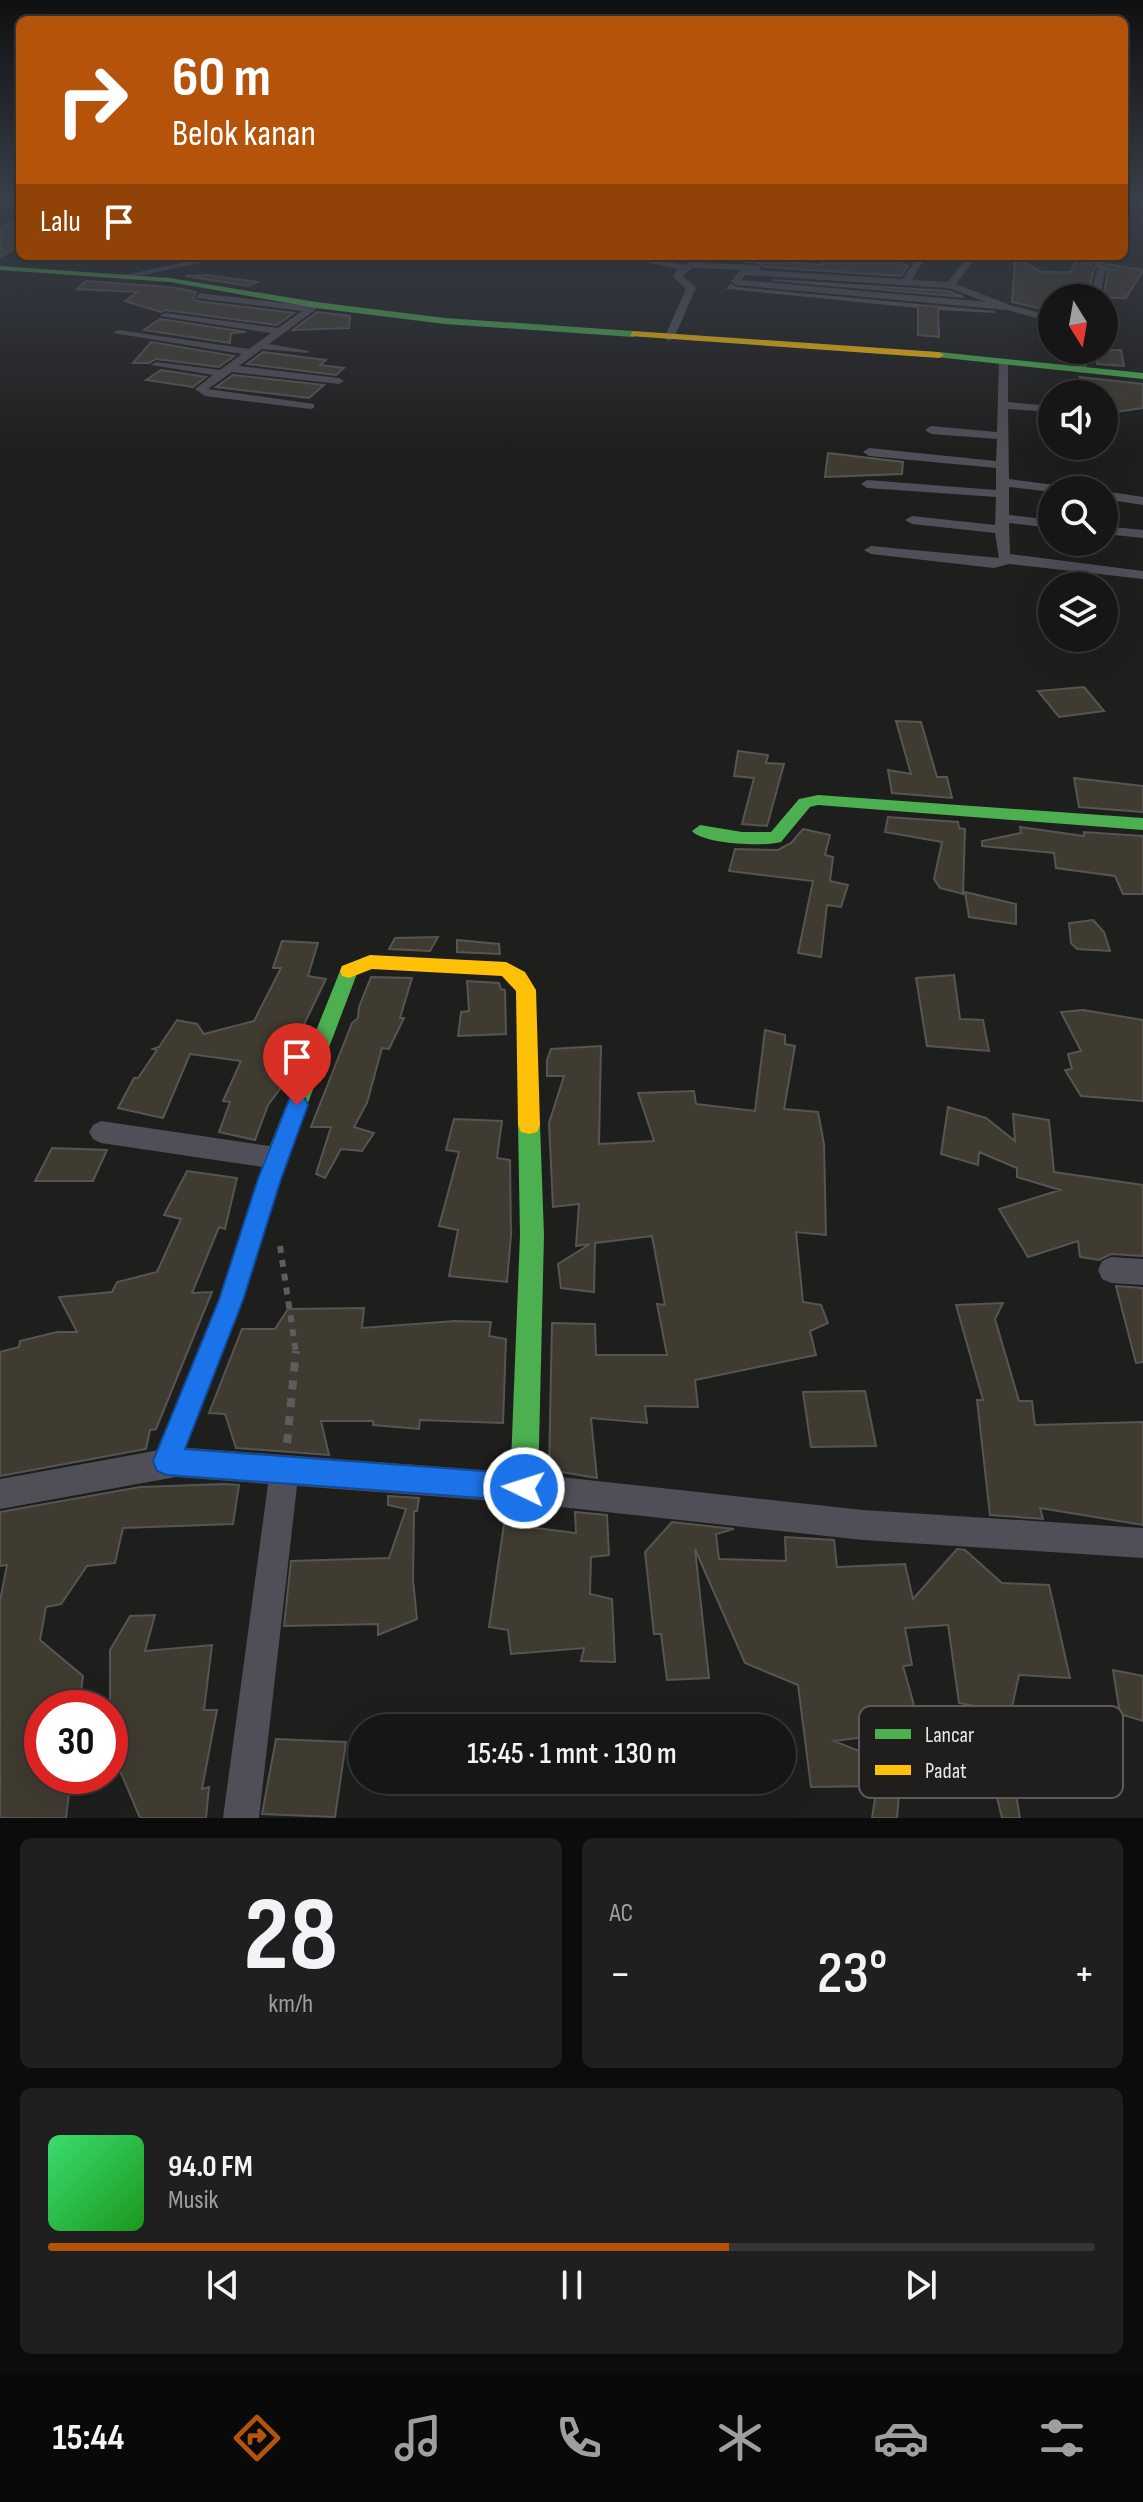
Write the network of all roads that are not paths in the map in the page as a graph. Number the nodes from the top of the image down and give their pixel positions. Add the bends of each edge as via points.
1 (193, 283) edge
2 (686, 283) edge
3 (745, 283) edge
4 (935, 283) edge
5 (950, 285) joint
6 (199, 296) dead end
7 (313, 307) junction
8 (1007, 307) junction
9 (1038, 315) edge
10 (165, 316) dead end
11 (278, 331) junction
12 (118, 333) dead end
13 (669, 338) junction
14 (254, 349) junction
15 (304, 351) dead end
16 (1003, 361) junction
17 (1082, 364) edge
18 (156, 365) dead end
19 (224, 370) junction
20 (1081, 370) junction
21 (1143, 376) edge
22 (339, 381) dead end
23 (1002, 405) junction
24 (310, 406) dead end
25 (1038, 408) edge
26 (931, 430) dead end
27 (1001, 436) junction
28 (869, 452) dead end
29 (1003, 465) junction
30 (867, 484) dead end
31 (1003, 488) junction
32 (1038, 489) edge
33 (1118, 497) edge
34 (1143, 501) edge
35 (912, 520) dead end
36 (1002, 524) junction
37 (1038, 524) edge
38 (1118, 531) edge
39 (1143, 534) edge
40 (871, 550) dead end
41 (1009, 560) junction
42 (1143, 575) edge
43 (1143, 824) edge
44 (700, 831) dead end
45 (101, 1132) dead end
46 (276, 1158) junction
47 (1111, 1270) dead end
48 (1143, 1272) edge
49 (167, 1461) junction
50 (284, 1472) junction
51 (524, 1488) junction
52 (0, 1494) edge
53 (1143, 1543) edge
54 (241, 1818) edge

1 - 7 street
2 - 13 street via 691,288
3 - 8 street
4 - 5 street
5 - 8 street
6 - 7 street
7 - 11 street via 295,326
7 - 13 street
8 - 9 street
10 - 11 street
11 - 14 street
12 - 14 street
13 - 16 street
14 - 15 street
14 - 19 street
16 - 20 street
16 - 23 street
17 - 20 street
18 - 19 street
19 - 22 street
19 - 24 street via 202,391
20 - 21 street
23 - 25 street
23 - 27 street
26 - 27 street
27 - 29 street
28 - 29 street
29 - 31 street
30 - 31 street
31 - 32 street
31 - 36 street
33 - 34 street
35 - 36 street
36 - 37 street
36 - 41 street via 1003,555
38 - 39 street
40 - 41 street via 994,564
41 - 42 street
43 - 44 street via 818,800 805,803 775,838
45 - 46 street
46 - 49 street via 231,1300
46 - 51 street via 349,970 370,962 506,969 518,977 526,990 532,1235
47 - 48 street
49 - 50 street
49 - 52 street
50 - 51 street
50 - 54 street
51 - 53 street via 863,1525

